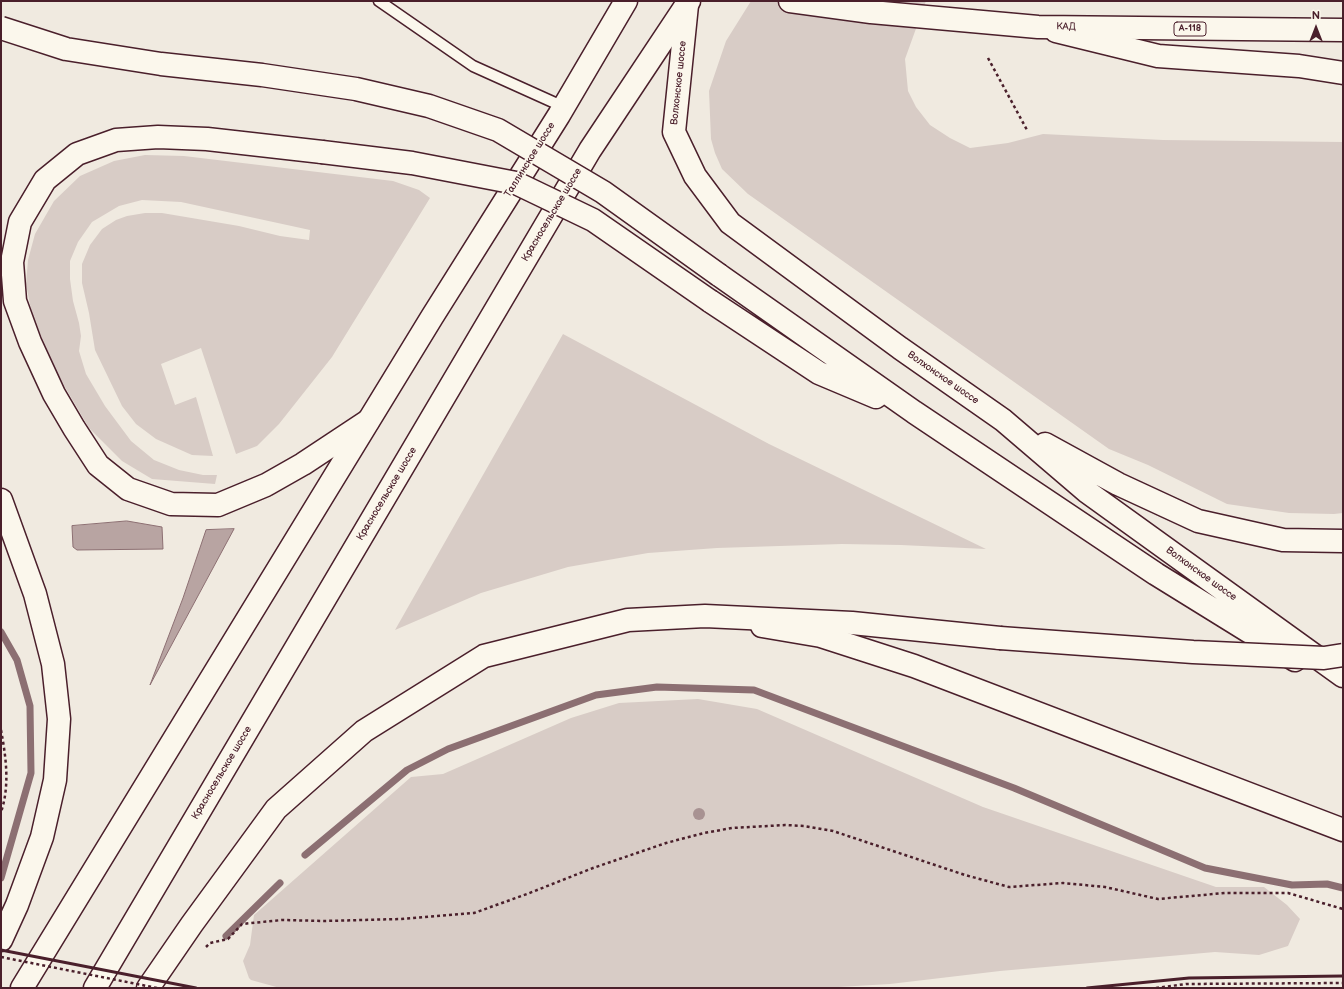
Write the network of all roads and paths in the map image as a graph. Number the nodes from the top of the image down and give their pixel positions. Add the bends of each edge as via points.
1 (379, 1) edge
2 (626, 1) edge
3 (790, 1) edge
4 (688, 3) edge
5 (1038, 27) junction
6 (1, 28) edge
7 (1343, 30) edge
8 (988, 58) dead end
9 (1343, 73) edge
10 (564, 107) junction
11 (1027, 130) dead end
12 (914, 412) junction
13 (1003, 420) junction
14 (368, 421) junction
15 (1, 500) edge
16 (1343, 541) edge
17 (705, 616) junction
18 (1343, 655) edge
19 (1343, 676) edge
20 (1343, 691) edge
21 (1, 730) edge
22 (1, 812) edge
23 (1343, 830) edge
24 (1343, 909) edge
25 (1, 940) edge
26 (206, 949) dead end
27 (1, 957) edge
28 (1343, 983) edge
29 (22, 988) edge
30 (95, 988) edge
31 (148, 988) edge
32 (157, 988) edge
33 (1156, 988) edge

1 - 10 lane via 473,66
2 - 10 main road, Таллинское шоссе
3 - 5 main road, КАД / А-118 via 871,12
4 - 13 main road, Волхонское шоссе via 674,132 695,176 730,223
4 - 30 main road, Красносельское шоссе via 590,150
5 - 7 main road, КАД / А-118
5 - 9 main road via 1158,56 1299,66
6 - 12 main road, bridge via 66,50 348,88 429,106 498,130 603,192
8 - 11 path
10 - 14 main road, Таллинское шоссе
12 - 14 main road, bridge via 819,373 593,220 516,183 412,163 207,139 158,137 116,140 77,154 45,180 20,222 12,262 14,301 54,394 74,428 98,465 128,489 171,504 218,505 266,485
12 - 20 main road, Волхонское шоссе via 1156,574
13 - 16 main road via 1118,484 1198,521 1283,540
13 - 19 main road, Волхонское шоссе via 1086,491
14 - 29 main road
15 - 25 main road via 35,594 53,664 59,719 55,780 42,837
17 - 18 main road, bridge via 852,623 1000,638 1193,652 1324,658
17 - 23 main road via 821,636 914,666
17 - 31 main road via 628,620 484,656 364,731 276,809
21 - 22 path via 7,776
24 - 26 path via 1288,894 1225,894 1158,899 1063,883 1009,887 833,831 785,825 732,828 666,843 474,913 400,919 282,920 242,924 228,939 210,943
27 - 32 path, bridge
28 - 33 path via 1186,984

